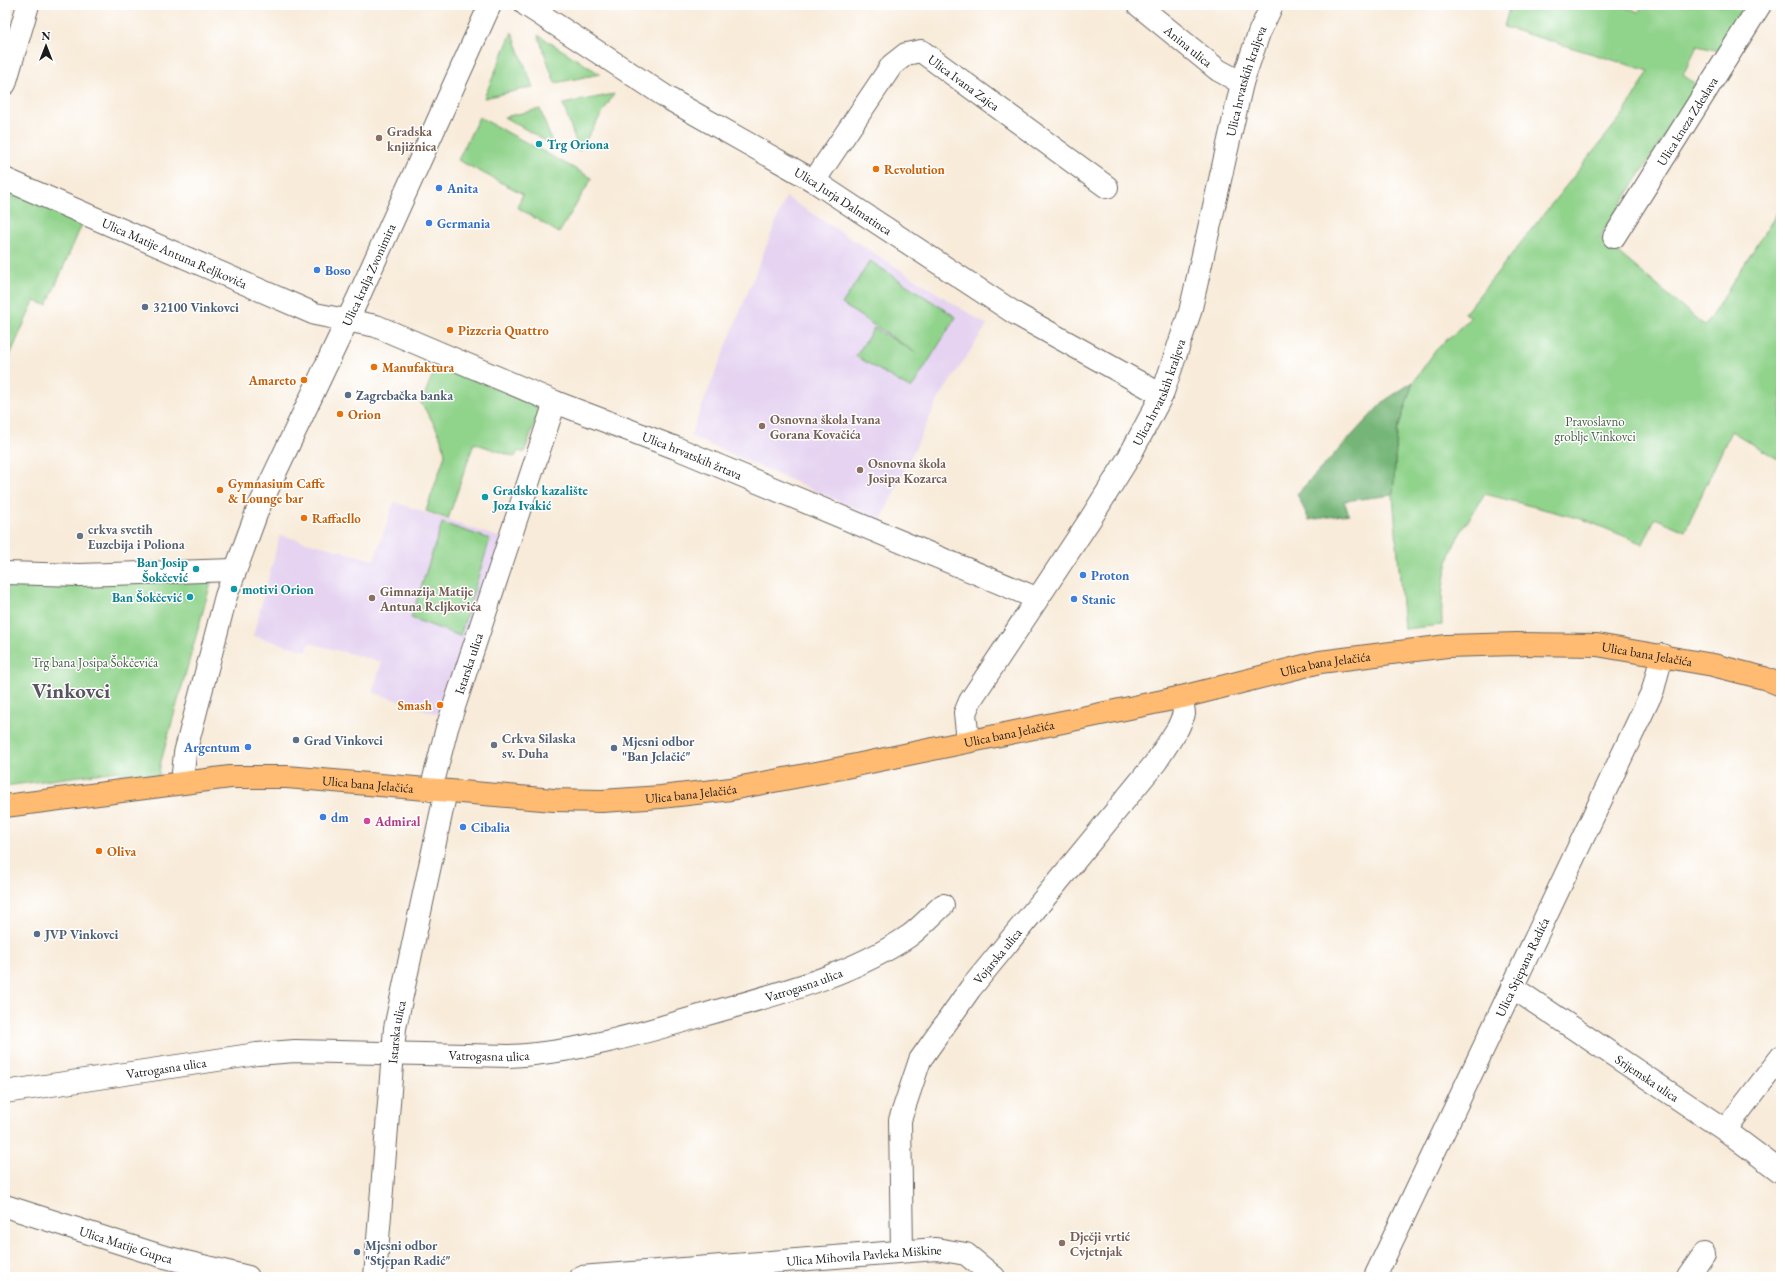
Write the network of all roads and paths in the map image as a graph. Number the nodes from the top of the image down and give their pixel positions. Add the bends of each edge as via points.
1 (28, 5) edge
2 (490, 5) edge
3 (526, 5) edge
4 (1138, 5) edge
5 (1272, 5) edge
6 (1760, 5) edge
7 (1242, 83) junction
8 (5, 84) edge
9 (5, 179) edge
10 (814, 181) junction
11 (1108, 187) dead end
12 (1614, 237) dead end
13 (346, 321) junction
14 (1162, 395) junction
15 (555, 402) junction
16 (234, 570) junction
17 (5, 573) edge
18 (1036, 598) junction
19 (1662, 655) junction
20 (1781, 685) edge
21 (1182, 697) junction
22 (968, 741) junction
23 (182, 783) junction
24 (438, 790) junction
25 (5, 806) edge
26 (943, 905) dead end
27 (1512, 987) junction
28 (393, 1054) junction
29 (1781, 1057) edge
30 (5, 1092) edge
31 (1725, 1130) junction
32 (1781, 1172) edge
33 (5, 1206) edge
34 (902, 1251) junction
35 (1704, 1254) dead end
36 (248, 1277) edge
37 (375, 1277) edge
38 (581, 1277) edge
39 (994, 1277) edge
40 (1375, 1277) edge
41 (1688, 1277) edge

1 - 8 street
2 - 13 street, Ulica kralja Zvonimira
3 - 10 street, Ulica Jurja Dalmatinca via 671,100
4 - 7 street, Anina ulica via 1218,70
5 - 7 street, Ulica hrvatskih kraljeva via 1259,33
6 - 12 street, Ulica kneza Zdeslava
7 - 14 street, Ulica hrvatskih kraljeva via 1190,312
9 - 13 street, Ulica Matije Antuna Reljkovića via 315,314
10 - 11 street, Ulica Ivana Zajca via 892,65 906,54 921,51
10 - 14 street, Ulica Jurja Dalmatinca via 1016,314
13 - 15 street, Ulica hrvatskih žrtava via 376,326
13 - 16 street, Ulica kralja Zvonimira via 258,509
14 - 18 street, Ulica hrvatskih kraljeva via 1098,506
15 - 18 street, Ulica hrvatskih žrtava via 676,448
15 - 24 street, Istarska ulica via 447,728
16 - 17 street via 80,575
16 - 23 street via 185,753
18 - 22 street, Ulica hrvatskih kraljeva via 970,701 966,714
19 - 20 main road, Ulica bana Jelačića via 1713,664
19 - 21 main road, Ulica bana Jelačića via 1597,645 1517,644 1441,647 1320,662
19 - 27 street, Ulica Stjepana Radića via 1653,690
21 - 22 main road, Ulica bana Jelačića
21 - 34 street, Vojarska ulica via 1184,714 1156,762 970,989 920,1060 900,1120
22 - 24 main road, Ulica bana Jelačića via 731,789 661,797 602,801 554,800
23 - 24 main road, Ulica bana Jelačića via 230,777 287,777
23 - 25 main road
24 - 28 street, Istarska ulica via 395,1028
26 - 28 street, Vatrogasna ulica via 910,935 842,972 813,983 652,1030 536,1055
27 - 31 street, Srijemska ulica
27 - 40 street, Ulica Stjepana Radića
28 - 30 street, Vatrogasna ulica via 295,1051 257,1054
28 - 37 street, Istarska ulica
29 - 31 street
31 - 32 street, Srijemska ulica
33 - 36 street, Ulica Matije Gupca via 161,1256
34 - 38 street, Ulica Mihovila Pavleka Miškine
34 - 39 street, Ulica Mihovila Pavleka Miškine via 936,1249 966,1254
35 - 41 street

